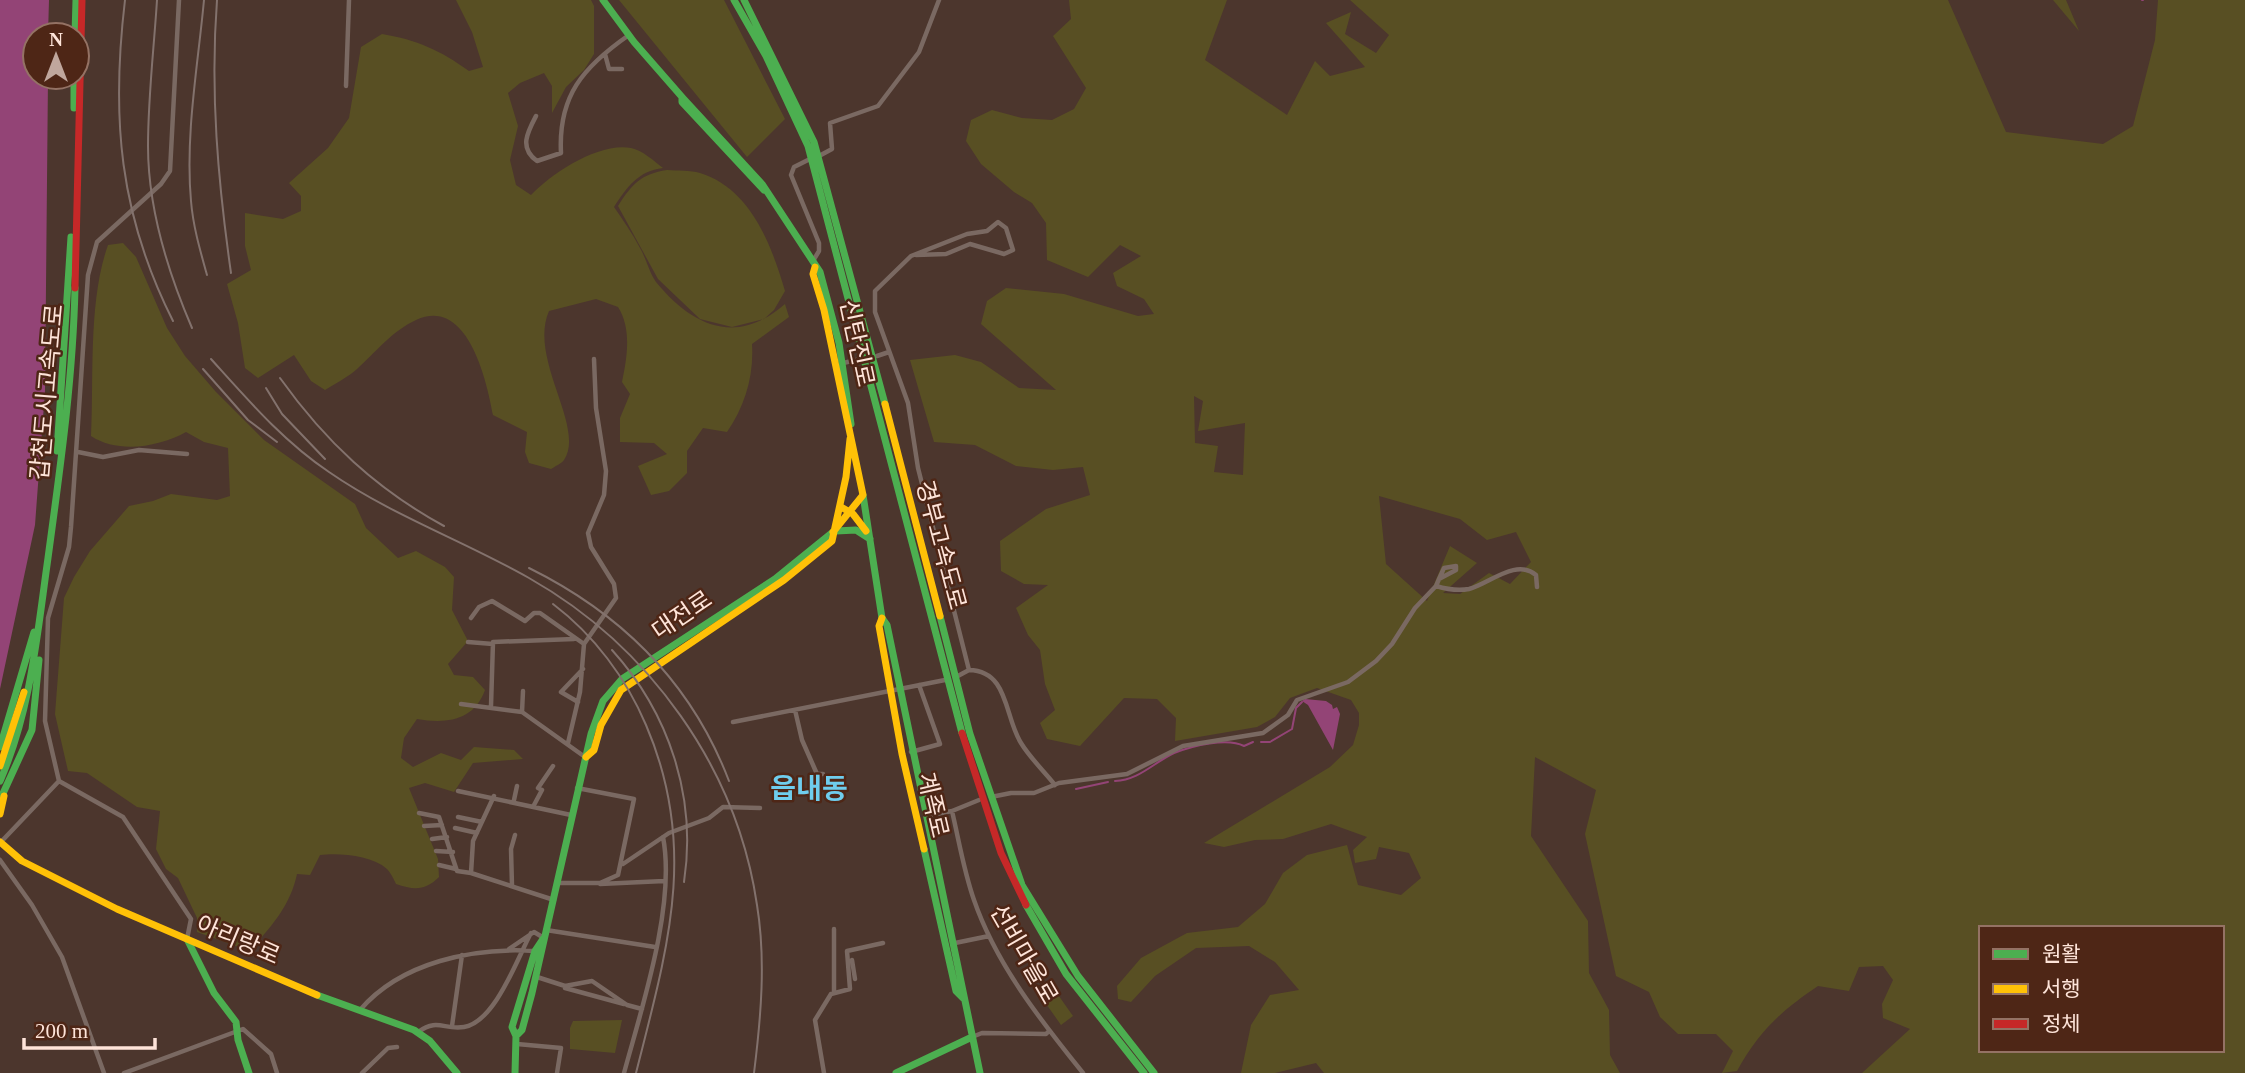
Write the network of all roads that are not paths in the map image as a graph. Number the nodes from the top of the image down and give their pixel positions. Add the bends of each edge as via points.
1 (76, 0) edge
2 (82, 0) edge
3 (179, 0) edge
4 (349, 0) edge
5 (603, 0) edge
6 (734, 0) edge
7 (744, 0) edge
8 (939, 0) edge
9 (75, 21) edge
10 (629, 35) junction
11 (605, 54) junction
12 (622, 69) dead end
13 (346, 86) dead end
14 (74, 91) edge
15 (536, 116) dead end
16 (916, 255) junction
17 (814, 265) junction
18 (889, 352) junction
19 (877, 356) dead end
20 (594, 359) dead end
21 (861, 359) dead end
22 (843, 363) junction
23 (850, 430) junction
24 (78, 452) junction
25 (187, 454) dead end
26 (863, 495) junction
27 (841, 507) junction
28 (852, 514) junction
29 (836, 531) junction
30 (870, 539) junction
31 (1439, 577) dead end
32 (1436, 586) junction
33 (1536, 587) dead end
34 (471, 618) dead end
35 (882, 618) junction
36 (34, 632) junction
37 (574, 639) junction
38 (468, 642) dead end
39 (37, 643) junction
40 (493, 644) junction
41 (584, 644) junction
42 (583, 668) junction
43 (969, 670) junction
44 (956, 677) dead end
45 (945, 680) dead end
46 (919, 685) junction
47 (899, 688) junction
48 (890, 690) junction
49 (523, 691) dead end
50 (578, 702) junction
51 (461, 704) dead end
52 (491, 706) junction
53 (795, 710) junction
54 (522, 712) junction
55 (20, 719) junction
56 (733, 722) dead end
57 (568, 743) junction
58 (0, 747) edge
59 (911, 752) junction
60 (586, 757) junction
61 (0, 766) edge
62 (552, 766) dead end
63 (823, 774) dead end
64 (0, 781) edge
65 (59, 781) junction
66 (1055, 785) junction
67 (517, 786) dead end
68 (576, 788) junction
69 (458, 791) dead end
70 (494, 796) junction
71 (1, 797) edge
72 (991, 797) dead end
73 (514, 800) junction
74 (979, 800) dead end
75 (534, 805) junction
76 (760, 808) dead end
77 (952, 811) junction
78 (419, 813) dead end
79 (0, 814) edge
80 (572, 815) junction
81 (458, 817) dead end
82 (926, 817) junction
83 (482, 822) junction
84 (442, 825) junction
85 (424, 826) dead end
86 (456, 828) dead end
87 (477, 833) junction
88 (516, 835) dead end
89 (447, 837) junction
90 (663, 837) junction
91 (432, 839) dead end
92 (0, 842) edge
93 (436, 852) dead end
94 (453, 853) junction
95 (0, 860) edge
96 (439, 865) dead end
97 (622, 865) junction
98 (456, 869) junction
99 (471, 873) junction
100 (664, 881) junction
101 (558, 883) junction
102 (596, 883) junction
103 (512, 887) junction
104 (554, 900) junction
105 (834, 929) dead end
106 (531, 933) junction
107 (545, 934) junction
108 (989, 936) junction
109 (187, 939) junction
110 (883, 943) dead end
111 (955, 943) junction
112 (655, 947) junction
113 (508, 950) junction
114 (522, 950) junction
115 (535, 951) junction
116 (462, 955) junction
117 (852, 960) dead end
118 (537, 977) junction
119 (855, 979) dead end
120 (557, 986) junction
121 (834, 993) junction
122 (963, 998) junction
123 (627, 1005) junction
124 (642, 1009) junction
125 (360, 1010) junction
126 (452, 1026) junction
127 (237, 1031) junction
128 (1049, 1031) junction
129 (418, 1032) junction
130 (972, 1037) junction
131 (516, 1040) junction
132 (397, 1047) dead end
133 (104, 1073) edge
134 (124, 1073) edge
135 (248, 1073) edge
136 (277, 1073) edge
137 (362, 1073) edge
138 (457, 1073) edge
139 (515, 1073) edge
140 (557, 1073) edge
141 (624, 1073) edge
142 (824, 1073) edge
143 (896, 1073) edge
144 (980, 1073) edge
145 (1083, 1073) edge
146 (1144, 1073) edge
147 (1154, 1073) edge

1 - 9 main road
2 - 39 main road, 갑천도시고속도로 via 75,296 67,418
3 - 24 street via 170,170 161,184 97,242 88,275
4 - 13 street
5 - 10 main road, 신탄진로
6 - 146 main road, 경부고속도로 via 808,146 963,737 1001,853 1066,974
7 - 147 main road, 경부고속도로 via 814,142 971,734 1007,848 1022,884 1078,976
8 - 17 street via 919,52 878,106 830,124 829,153 793,167 791,175 818,243
10 - 11 street
10 - 17 main road, 신탄진로 via 682,102 787,218
11 - 12 street via 609,69
11 - 15 street via 569,94 558,157 537,161 527,152 525,139
14 - 36 main road, 갑천도시고속도로 via 61,418
16 - 16 street via 946,254 970,244 1004,254 1013,250 1006,228 998,222 986,232 967,234
16 - 18 street via 904,261 873,297
17 - 22 main road, 신탄진로 via 831,309
17 - 23 main road, 신탄진로
18 - 19 street
18 - 43 street via 908,403 918,468
20 - 41 street via 606,471 604,495 588,533 616,591 613,604
21 - 22 street
22 - 23 main road, 신탄진로
23 - 26 main road, 신탄진로
23 - 27 main road
24 - 25 street via 103,457 139,450
24 - 65 street via 68,547 48,618 45,721
26 - 28 main road, 대전로
26 - 30 main road, 계족로
27 - 28 main road
27 - 29 main road
28 - 29 main road, 대전로
28 - 30 main road
29 - 30 main road via 856,530
29 - 60 main road, 대전로 via 825,548 800,569 621,690 601,724 594,750
30 - 35 main road, 계족로
31 - 32 street
32 - 33 street via 1470,589 1507,572 1527,570 1536,575
32 - 66 street via 1376,661 1348,682 1297,700 1288,715 1263,733 1183,746 1127,774
34 - 37 street via 479,607 492,601 525,621 540,613
35 - 47 main road, 계족로
35 - 48 main road, 계족로 via 879,626
36 - 55 main road, 갑천도시고속도로
36 - 58 main road
37 - 40 street
37 - 41 street
38 - 40 street
39 - 55 main road, 갑천도시고속도로
39 - 71 main road via 38,694 32,730
40 - 52 street
41 - 42 street
42 - 50 street
42 - 50 street via 561,691
43 - 44 street
43 - 66 street via 989,674 999,683 1020,742
45 - 46 street
46 - 47 street
46 - 59 street via 940,744
47 - 48 street
47 - 59 main road, 계족로
48 - 53 street
48 - 122 main road, 계족로 via 956,991
49 - 54 street
50 - 57 street
51 - 52 street
52 - 54 street
53 - 56 street
53 - 63 street via 802,740 817,774
54 - 57 street
55 - 61 main road, 갑천도시고속도로
55 - 64 main road, 갑천도시고속도로 via 13,755
57 - 60 street via 575,753
59 - 82 main road, 계족로
60 - 68 main road, 대전로
62 - 75 street
65 - 92 street
65 - 109 street via 123,817 138,835 187,912 191,930
66 - 72 street via 1034,793
67 - 73 street
68 - 80 main road, 대전로
68 - 97 street via 634,799
69 - 70 street
70 - 73 street
70 - 83 street
71 - 79 main road
73 - 75 street
74 - 77 street
75 - 80 street
76 - 90 street via 723,807 709,818
77 - 82 street
77 - 108 street, 선비마을로 via 970,887
78 - 84 street via 439,817
80 - 101 main road, 대전로
81 - 83 street
82 - 111 main road, 계족로
83 - 87 street
84 - 85 street
84 - 89 street
86 - 87 street
87 - 99 street
88 - 103 street via 511,850
89 - 91 street
89 - 94 street
90 - 97 street
90 - 100 street
92 - 109 main road, 아리랑로 via 22,861 69,887
93 - 94 street
94 - 98 street
95 - 133 street via 62,957
96 - 98 street
97 - 102 street via 618,875
98 - 99 street
99 - 103 street
100 - 102 street
100 - 112 street
101 - 102 street
101 - 104 main road, 대전로
103 - 104 street
104 - 107 main road, 대전로
105 - 121 street
106 - 107 street
106 - 113 street
106 - 114 street
107 - 112 street
107 - 115 main road, 대전로
107 - 118 main road, 대전로
108 - 111 street
108 - 128 street, 선비마을로
109 - 125 main road, 아리랑로
109 - 127 main road
110 - 121 street via 847,951 850,989
111 - 122 main road, 계족로
112 - 124 street
113 - 114 street
113 - 116 street
114 - 115 street
114 - 126 street via 488,1014 468,1026
115 - 131 main road, 대전로 via 512,1027
116 - 125 street via 397,979
116 - 126 street
117 - 119 street
118 - 120 street
118 - 131 main road, 대전로
120 - 123 street
120 - 123 street via 592,981
121 - 142 street via 815,1020
122 - 130 main road, 계족로
123 - 124 street
124 - 141 street
125 - 129 main road, 아리랑로
126 - 129 street via 433,1023
127 - 134 street
127 - 135 main road
127 - 136 street via 243,1029 271,1054
128 - 130 street, 선비마을로
128 - 145 street, 선비마을로
129 - 138 main road, 아리랑로
130 - 143 main road
130 - 144 main road, 계족로
131 - 139 main road, 대전로
131 - 140 street via 561,1048
132 - 137 street via 388,1048

